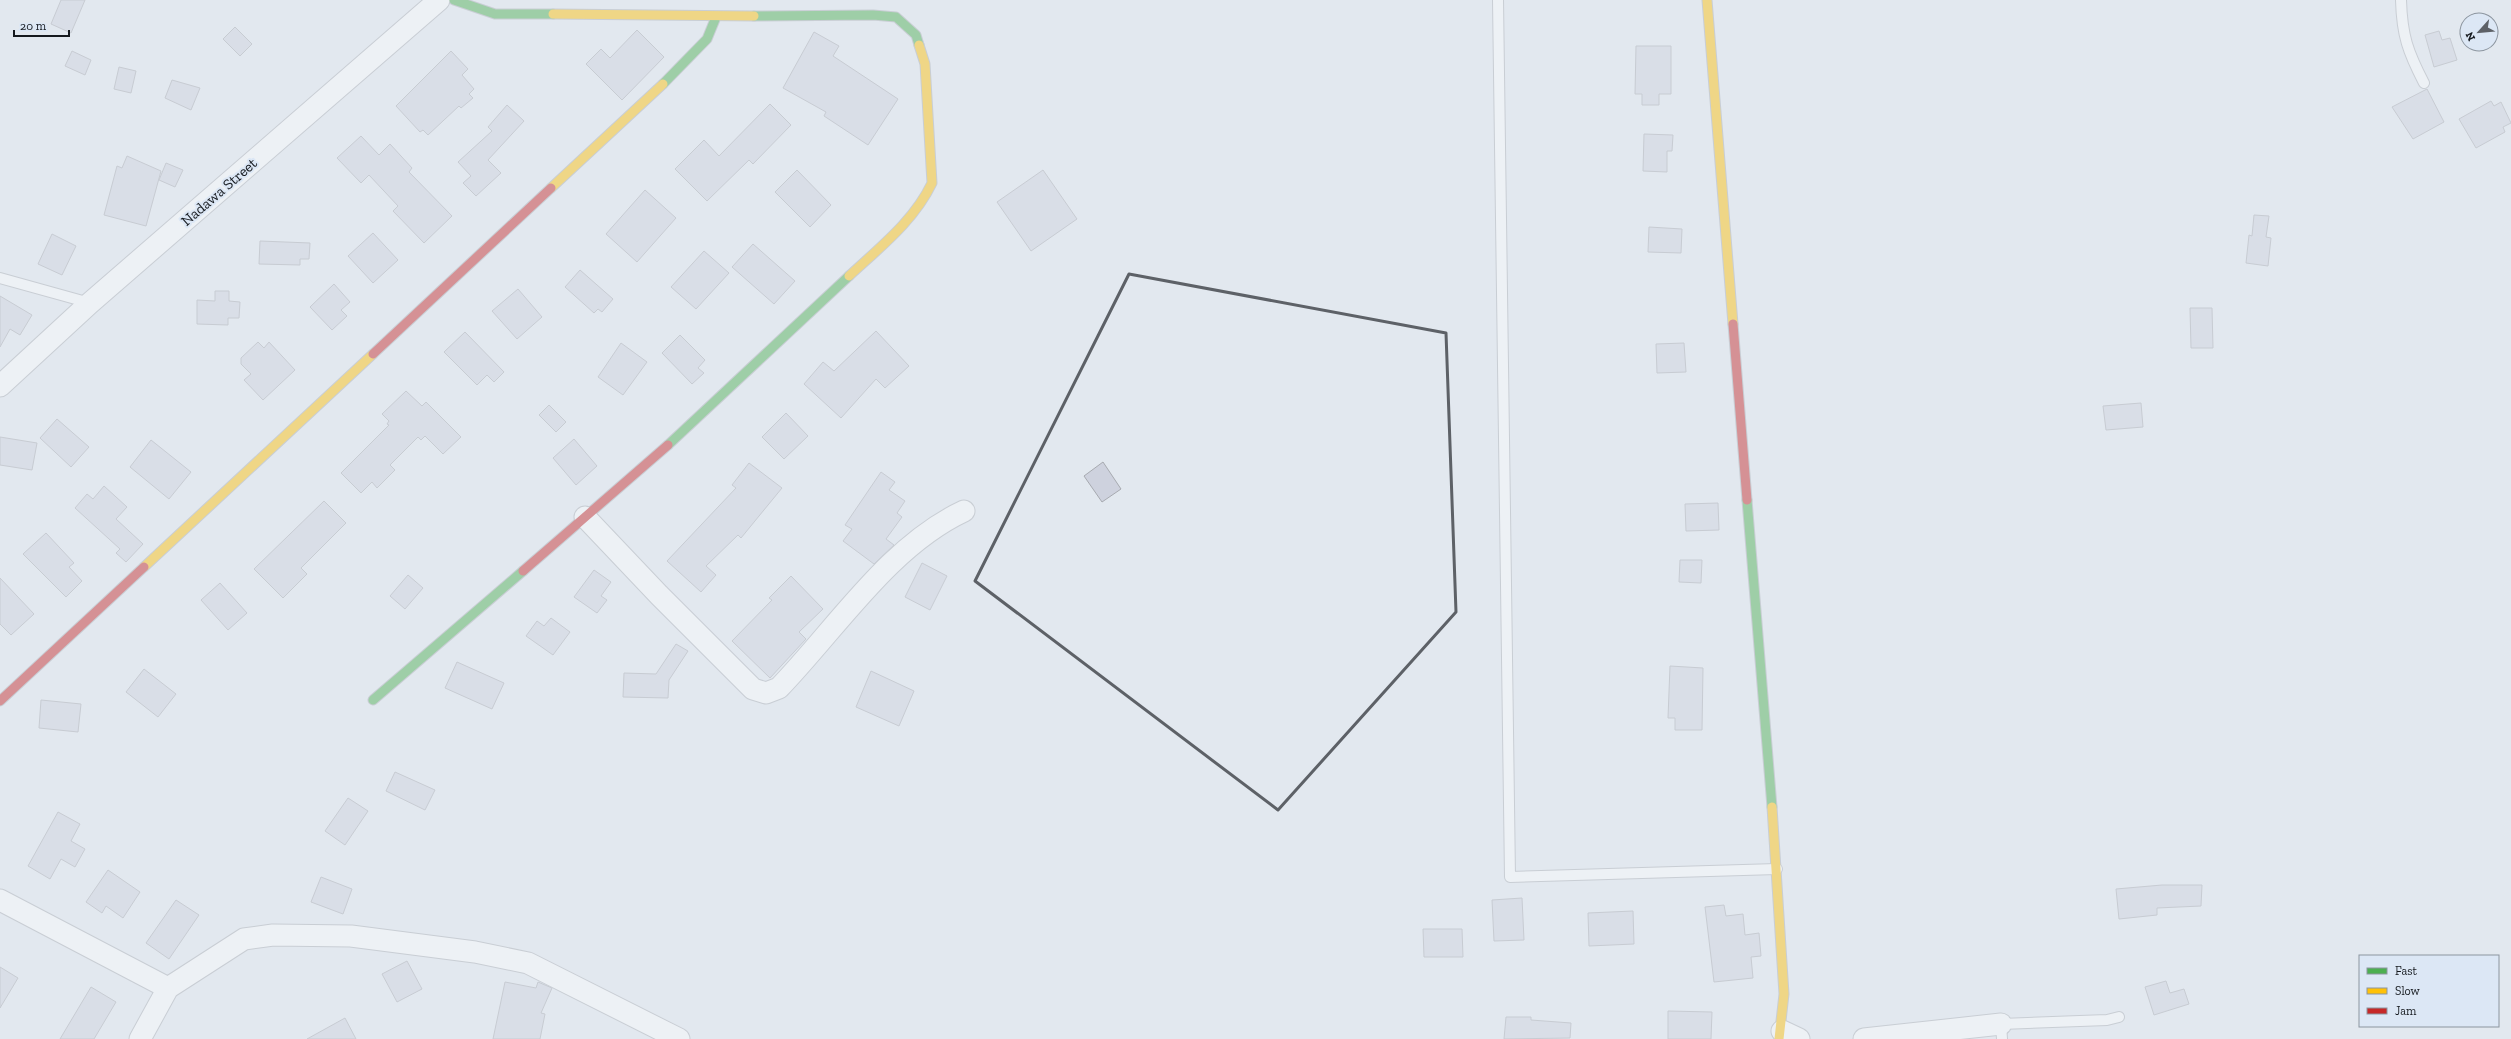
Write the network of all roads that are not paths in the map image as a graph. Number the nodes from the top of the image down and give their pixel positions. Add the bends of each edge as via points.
1 (439, 0) edge
2 (454, 0) edge
3 (1498, 0) edge
4 (1706, 0) edge
5 (2401, 0) edge
6 (716, 17) junction
7 (2424, 83) dead end
8 (0, 278) edge
9 (90, 303) junction
10 (0, 386) edge
11 (964, 511) dead end
12 (585, 517) junction
13 (373, 700) dead end
14 (0, 701) edge
15 (1777, 869) junction
16 (0, 900) edge
17 (168, 988) junction
18 (2119, 1017) dead end
19 (2001, 1031) edge
20 (1787, 1036) edge
21 (140, 1039) edge
22 (679, 1039) edge
23 (1864, 1039) edge

1 - 9 street, Nadawa Street
2 - 6 street via 495,14 638,13
3 - 15 lane via 1510,877
4 - 15 street
5 - 7 lane via 2402,23 2408,52
6 - 12 street via 896,17 916,35 925,64 932,183 925,198 897,232 644,467
6 - 14 street via 707,39 688,61
8 - 9 lane
9 - 10 street, Nadawa Street
11 - 12 street via 943,521 905,550 779,688 766,693 753,689
12 - 13 street
15 - 20 street
16 - 17 street
17 - 21 street
17 - 22 street via 244,939 273,935 351,936 475,952 528,963
18 - 19 lane
19 - 23 street

